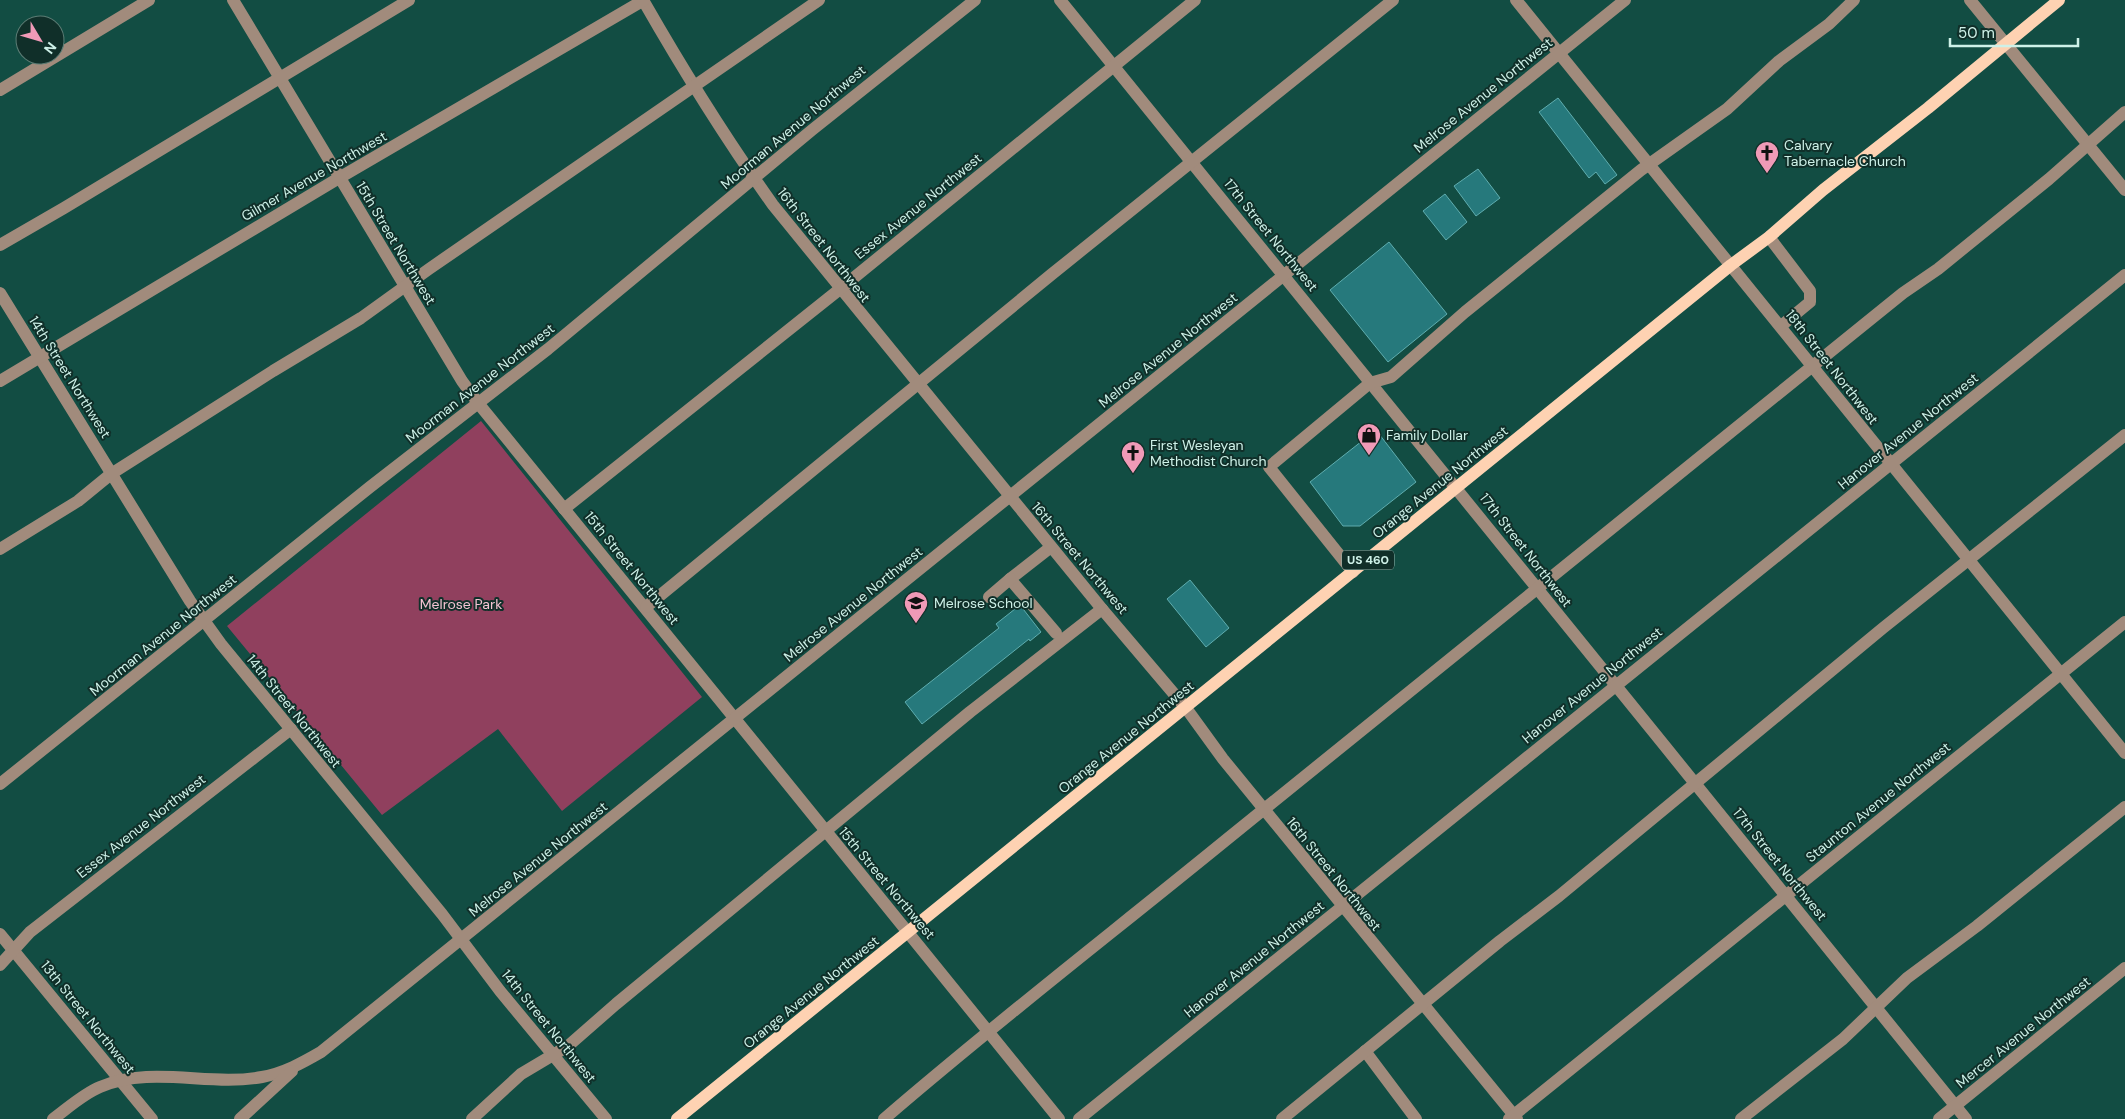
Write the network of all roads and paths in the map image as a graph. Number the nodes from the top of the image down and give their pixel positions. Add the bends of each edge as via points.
1 (150, 0) edge
2 (233, 0) edge
3 (409, 0) edge
4 (644, 0) edge
5 (819, 0) edge
6 (975, 0) edge
7 (1060, 0) edge
8 (1196, 0) edge
9 (1393, 0) edge
10 (1516, 0) edge
11 (1625, 0) edge
12 (1854, 0) edge
13 (1970, 0) edge
14 (2059, 0) edge
15 (2005, 43) junction
16 (1559, 53) junction
17 (1114, 66) junction
18 (281, 77) junction
19 (695, 86) junction
20 (0, 90) edge
21 (2125, 112) edge
22 (2087, 144) junction
23 (1194, 161) junction
24 (1650, 164) junction
25 (339, 178) junction
26 (754, 178) junction
27 (2125, 190) edge
28 (1769, 237) junction
29 (0, 245) edge
30 (1731, 265) junction
31 (1284, 275) junction
32 (2125, 275) edge
33 (405, 286) junction
34 (840, 289) junction
35 (0, 292) edge
36 (1781, 326) junction
37 (40, 357) junction
38 (1813, 365) junction
39 (0, 381) edge
40 (1370, 383) junction
41 (918, 384) junction
42 (478, 403) junction
43 (2125, 435) edge
44 (1890, 463) junction
45 (111, 474) junction
46 (1458, 487) junction
47 (1010, 497) junction
48 (564, 508) junction
49 (1051, 547) junction
50 (0, 549) edge
51 (1970, 560) junction
52 (1353, 572) junction
53 (1010, 579) junction
54 (1537, 589) junction
55 (989, 597) dead end
56 (646, 607) junction
57 (1102, 609) junction
58 (205, 622) junction
59 (2125, 622) edge
60 (1056, 633) dead end
61 (2062, 673) junction
62 (1615, 686) junction
63 (1186, 708) junction
64 (735, 719) junction
65 (291, 729) junction
66 (2125, 753) edge
67 (1695, 783) junction
68 (0, 784) edge
69 (2125, 807) edge
70 (1263, 810) junction
71 (825, 832) junction
72 (1787, 895) junction
73 (1342, 907) junction
74 (909, 932) junction
75 (0, 934) edge
76 (461, 940) junction
77 (13, 950) junction
78 (0, 965) edge
79 (2125, 968) edge
80 (1422, 1005) junction
81 (1877, 1008) junction
82 (988, 1032) junction
83 (1365, 1051) junction
84 (554, 1056) junction
85 (298, 1066) junction
86 (120, 1081) junction
87 (1956, 1106) junction
88 (1513, 1118) edge
89 (53, 1119) edge
90 (152, 1119) edge
91 (240, 1119) edge
92 (472, 1119) edge
93 (606, 1119) edge
94 (677, 1119) edge
95 (884, 1119) edge
96 (1059, 1119) edge
97 (1079, 1119) edge
98 (1282, 1119) edge
99 (1416, 1119) edge
100 (1741, 1119) edge
101 (1939, 1119) edge
102 (1966, 1119) edge

1 - 20 street
2 - 18 street, 15th Street Northwest
3 - 18 street
4 - 19 street, 16th Street Northwest
4 - 25 street, Gilmer Avenue Northwest
5 - 19 street
6 - 26 street, Moorman Avenue Northwest
7 - 17 street, 17th Street Northwest
8 - 17 street, Essex Avenue Northwest
9 - 23 street
10 - 16 street, 18th Street Northwest
11 - 16 street, Melrose Avenue Northwest
12 - 24 street via 1829,24 1779,61 1727,109
13 - 15 street
14 - 15 main road, Orange Avenue Northwest / US 460
15 - 22 street
15 - 28 main road, Orange Avenue Northwest / US 460
16 - 24 street, 18th Street Northwest
16 - 31 street, Melrose Avenue Northwest
17 - 23 street, 17th Street Northwest
17 - 34 street, Essex Avenue Northwest
18 - 25 street, 15th Street Northwest
18 - 29 street
19 - 26 street, 16th Street Northwest
19 - 33 street
21 - 22 street
22 - 27 street
22 - 38 street via 1958,253
23 - 31 street, 17th Street Northwest
23 - 41 street
24 - 30 street, 18th Street Northwest
24 - 40 street via 1465,312 1391,377
25 - 33 street, 15th Street Northwest
25 - 37 street, Gilmer Avenue Northwest
26 - 34 street, 16th Street Northwest
26 - 42 street, Moorman Avenue Northwest
28 - 30 main road, Orange Avenue Northwest / US 460
28 - 36 street via 1810,291 1810,302
30 - 36 street, 18th Street Northwest
30 - 46 main road, Orange Avenue Northwest / US 460
31 - 40 street, 17th Street Northwest
31 - 47 street, Melrose Avenue Northwest
32 - 44 street, Hanover Avenue Northwest
33 - 42 street, 15th Street Northwest
33 - 45 street via 361,318
34 - 41 street, 16th Street Northwest
34 - 48 street, Essex Avenue Northwest
35 - 37 street, 14th Street Northwest
36 - 38 street, 18th Street Northwest
37 - 39 street, Gilmer Avenue Northwest
37 - 45 street, 14th Street Northwest
38 - 44 street, 18th Street Northwest
38 - 54 street
40 - 46 street, 17th Street Northwest
40 - 52 street via 1269,467
41 - 47 street, 16th Street Northwest
41 - 56 street
42 - 48 street, 15th Street Northwest
42 - 58 street, Moorman Avenue Northwest
43 - 51 street
44 - 51 street, 18th Street Northwest
44 - 62 street, Hanover Avenue Northwest
45 - 50 street via 78,501
45 - 58 street, 14th Street Northwest
46 - 52 main road, Orange Avenue Northwest / US 460
46 - 54 street, 17th Street Northwest
47 - 49 street, 16th Street Northwest
47 - 64 street, Melrose Avenue Northwest
48 - 56 street, 15th Street Northwest
49 - 53 street
49 - 57 street, 16th Street Northwest
51 - 61 street, 18th Street Northwest
51 - 67 street
52 - 63 main road, Orange Avenue Northwest / US 460
53 - 55 street
53 - 60 street
54 - 62 street, 17th Street Northwest
54 - 70 street
56 - 64 street, 15th Street Northwest
57 - 63 street, 16th Street Northwest
57 - 71 street via 970,712
58 - 65 street, 14th Street Northwest
58 - 68 street, Moorman Avenue Northwest
59 - 61 street, Staunton Avenue Northwest
61 - 66 street, 18th Street Northwest
61 - 72 street, Staunton Avenue Northwest
62 - 67 street, 17th Street Northwest
62 - 73 street, Hanover Avenue Northwest
63 - 70 street, 16th Street Northwest
63 - 74 main road, Orange Avenue Northwest / US 460
64 - 71 street, 15th Street Northwest
64 - 76 street, Melrose Avenue Northwest
65 - 76 street, 14th Street Northwest
65 - 77 street, Essex Avenue Northwest via 30,932
67 - 72 street, 17th Street Northwest
67 - 80 street
69 - 81 street via 1907,978
70 - 73 street, 16th Street Northwest
70 - 82 street
71 - 74 street, 15th Street Northwest
71 - 84 street
72 - 81 street, 17th Street Northwest
72 - 88 street, Staunton Avenue Northwest
73 - 80 street, 16th Street Northwest
73 - 97 street, Hanover Avenue Northwest
74 - 82 street, 15th Street Northwest
74 - 94 main road, Orange Avenue Northwest / US 460
75 - 77 street, 13th Street Northwest
76 - 84 street, 14th Street Northwest
76 - 85 street, Melrose Avenue Northwest via 321,1052
77 - 78 street, Essex Avenue Northwest
77 - 86 street, 13th Street Northwest
79 - 87 street, Mercer Avenue Northwest
80 - 83 street
80 - 88 street, 16th Street Northwest
81 - 87 street, 17th Street Northwest
81 - 100 street via 1843,1039
82 - 95 street
82 - 96 street, 15th Street Northwest
83 - 98 street
83 - 99 street
84 - 92 street via 521,1074
84 - 93 street, 14th Street Northwest
85 - 86 street, Melrose Avenue Northwest via 261,1078 151,1077
85 - 91 street
86 - 89 street, Melrose Avenue Northwest via 82,1097
86 - 90 street, 13th Street Northwest
87 - 101 street, Mercer Avenue Northwest
87 - 102 street, 17th Street Northwest

